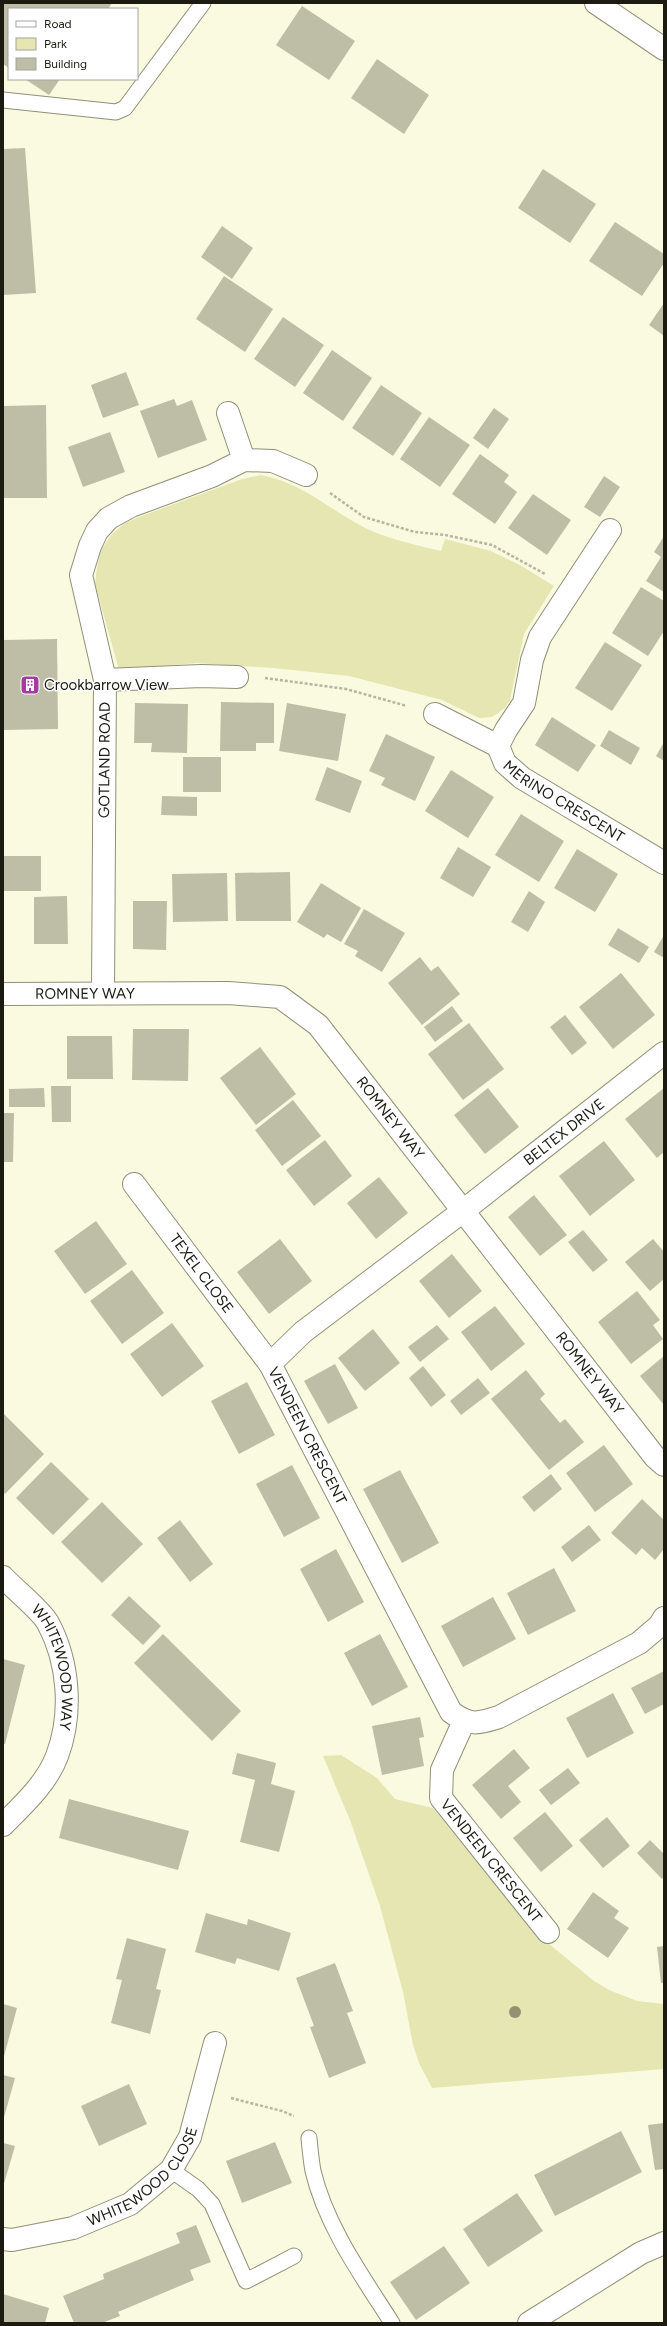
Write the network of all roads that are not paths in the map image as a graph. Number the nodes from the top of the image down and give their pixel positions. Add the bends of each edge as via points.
1 (203, 3) edge
2 (596, 3) edge
3 (664, 50) edge
4 (3, 100) edge
5 (228, 413) dead end
6 (244, 460) junction
7 (306, 475) road end
8 (610, 530) dead end
9 (237, 677) road end
10 (105, 680) junction
11 (435, 714) road end
12 (498, 746) junction
13 (664, 863) edge
14 (103, 993) junction
15 (3, 994) edge
16 (664, 1053) edge
17 (134, 1184) dead end
18 (463, 1211) junction
19 (270, 1364) junction
20 (664, 1465) edge
21 (3, 1578) edge
22 (664, 1618) edge
23 (464, 1721) junction
24 (3, 1825) edge
25 (548, 1932) dead end
26 (215, 2043) dead end
27 (309, 2138) road end
28 (171, 2170) junction
29 (3, 2239) edge
30 (664, 2243) edge
31 (294, 2256) dead end
32 (392, 2323) edge
33 (529, 2323) edge

1 - 4 lane via 124,108 116,112
2 - 3 street
5 - 6 street
6 - 7 street, GOTLAND ROAD via 273,461
6 - 10 street, GOTLAND ROAD via 212,476 131,506 109,518 98,531 90,546 81,575
8 - 12 street, MERINO CRESCENT via 540,637 532,660 524,703
9 - 10 street
10 - 14 street, GOTLAND ROAD
11 - 12 street
12 - 13 street, MERINO CRESCENT via 505,763 522,778
14 - 15 street, ROMNEY WAY
14 - 18 street, ROMNEY WAY via 228,993 280,997 318,1026
16 - 18 street, BELTEX DRIVE
17 - 19 street, TEXEL CLOSE
18 - 19 street, VENDEEN CRESCENT via 303,1332
18 - 20 street, ROMNEY WAY
19 - 23 street, VENDEEN CRESCENT via 451,1712
21 - 24 street, WHITEWOOD WAY via 48,1622 65,1663 66,1691 64,1721 57,1756 38,1789
22 - 23 street via 659,1626 639,1643 499,1717 478,1724
23 - 25 street, VENDEEN CRESCENT via 442,1770 441,1798
26 - 28 street, WHITEWOOD CLOSE via 190,2137
27 - 32 lane via 314,2171 334,2225 358,2271
28 - 29 street, WHITEWOOD CLOSE via 130,2204 72,2228 12,2240
28 - 31 lane via 198,2189 212,2204 246,2281
30 - 33 street via 641,2253

